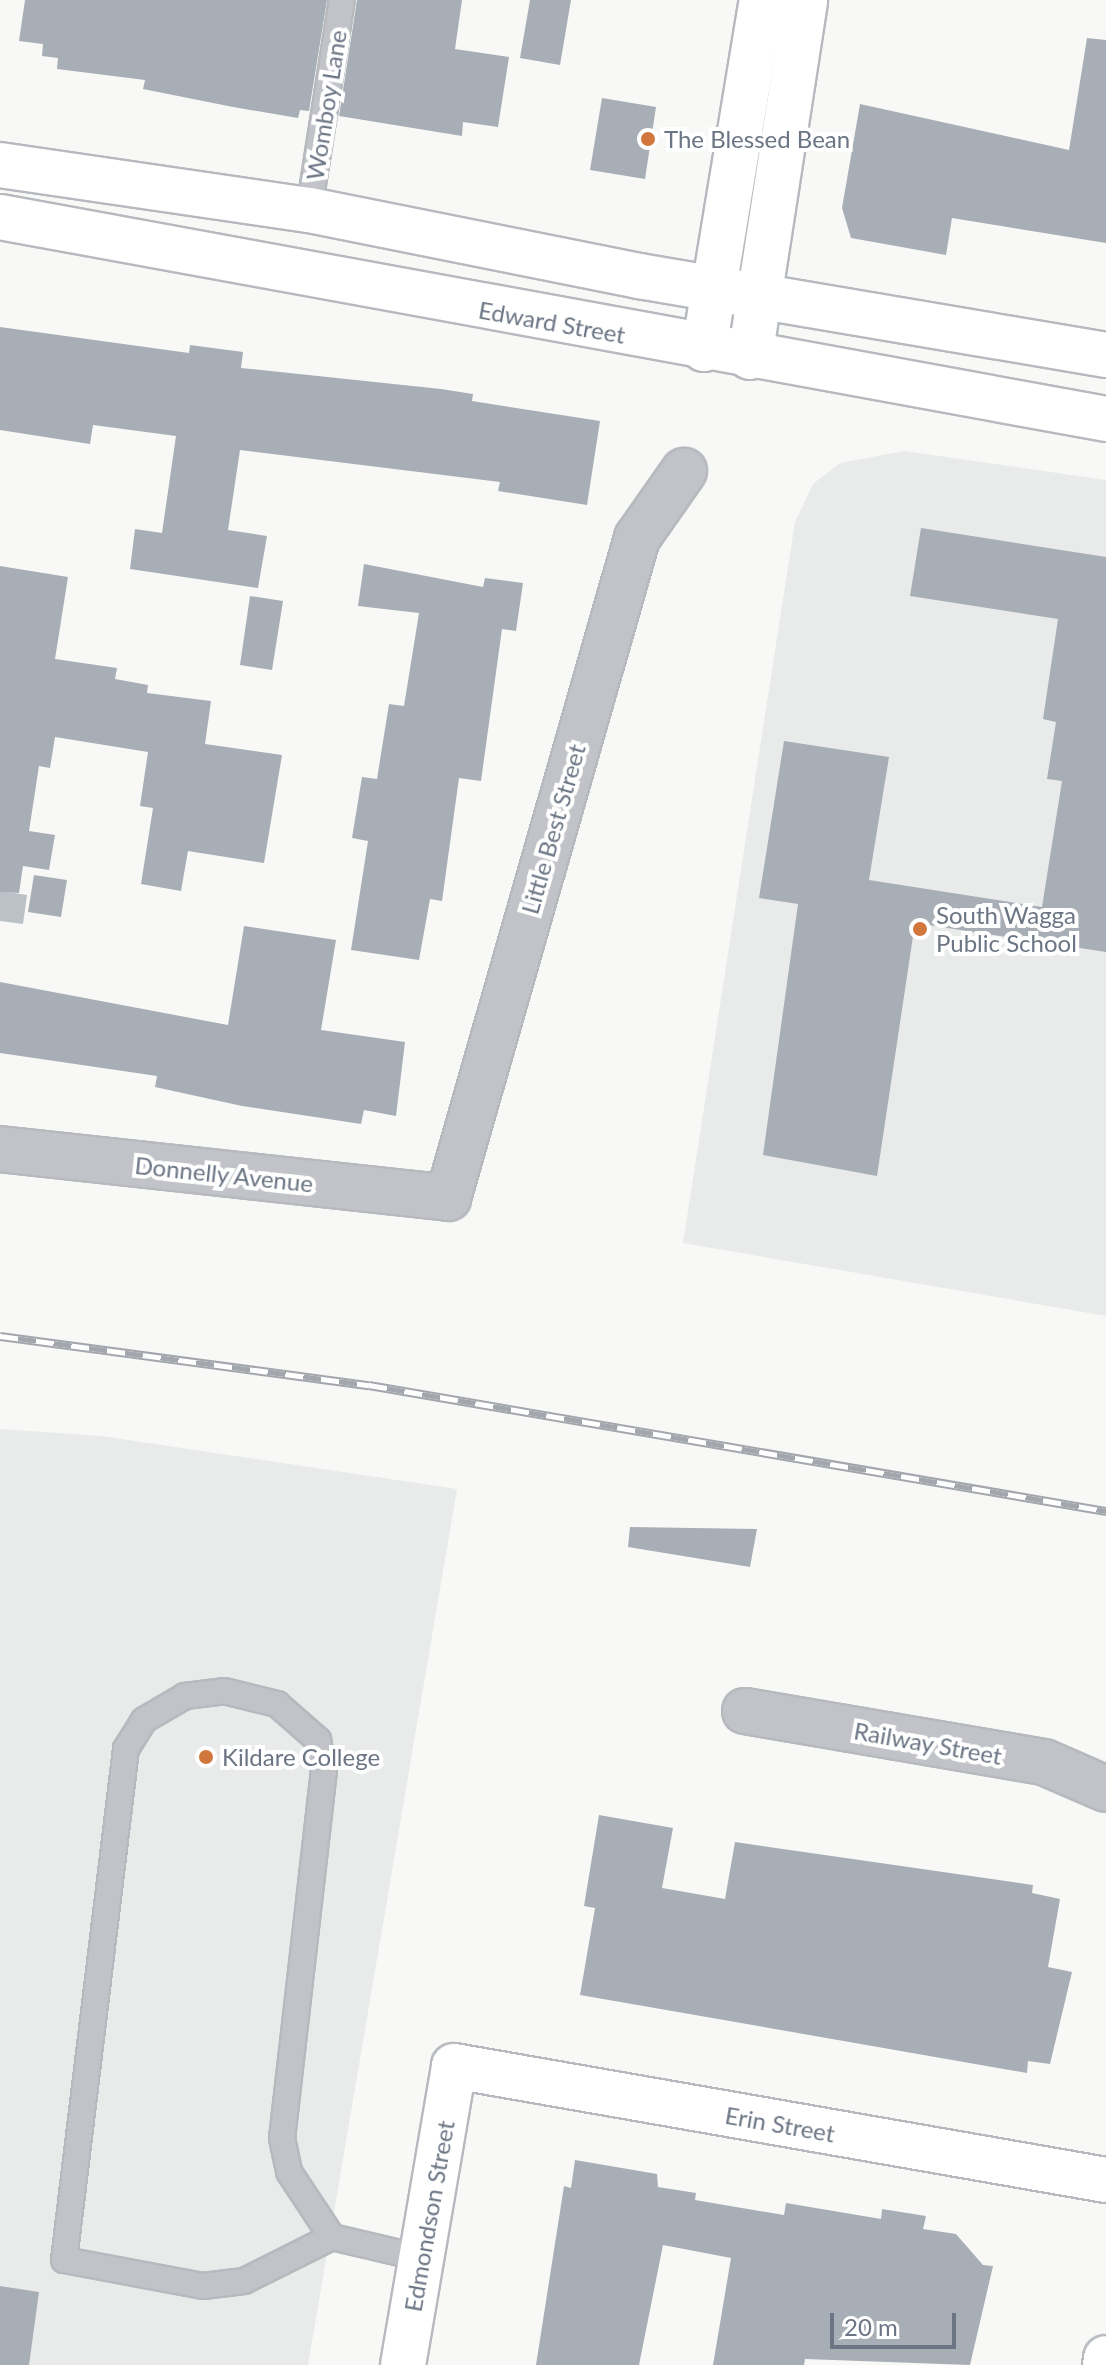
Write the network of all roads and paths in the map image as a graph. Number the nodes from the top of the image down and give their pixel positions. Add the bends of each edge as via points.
1 (342, 0) edge
2 (762, 0) edge
3 (805, 0) edge
4 (0, 165) edge
5 (309, 210) junction
6 (0, 217) edge
7 (714, 288) junction
8 (759, 296) junction
9 (704, 349) junction
10 (1106, 355) edge
11 (750, 357) junction
12 (1106, 419) edge
13 (684, 471) dead end
14 (0, 1149) edge
15 (448, 1198) joint
16 (745, 1711) dead end
17 (1106, 1789) edge
18 (454, 2066) joint
19 (1106, 2180) edge
20 (332, 2237) junction
21 (421, 2258) junction
22 (1106, 2358) edge
23 (403, 2365) edge
24 (1105, 2365) edge

1 - 5 lane, Womboy Lane
2 - 7 main road
3 - 8 main road
4 - 5 main road
5 - 7 main road
6 - 9 main road, Edward Street
7 - 8 main road
7 - 9 main road
8 - 10 main road
8 - 11 main road
9 - 11 main road, Edward Street
11 - 12 main road, Edward Street
13 - 15 street, Little Best Street via 637,538
14 - 15 street, Donnelly Avenue
16 - 17 street, Railway Street via 1044,1762
18 - 19 main road, Erin Street
18 - 21 main road, Edmondson Street
20 - 20 lane via 289,2172 282,2138 324,1770 318,1740 277,1704 224,1691 185,1696 144,1720 126,1749 64,2260 203,2286 244,2281
20 - 21 lane
21 - 23 main road, Edmondson Street
22 - 24 main road

